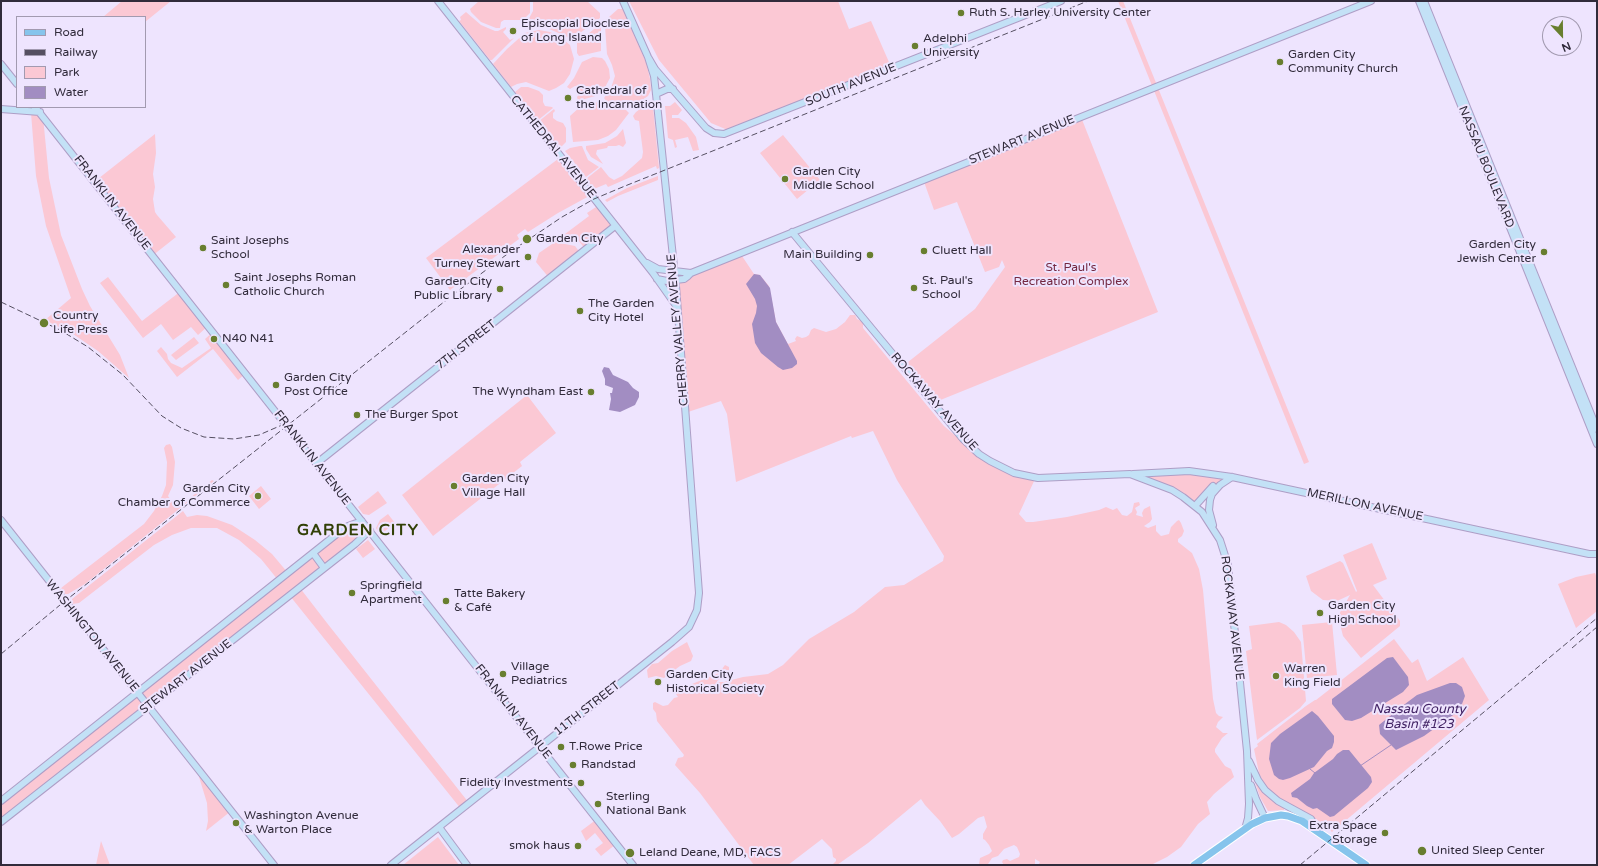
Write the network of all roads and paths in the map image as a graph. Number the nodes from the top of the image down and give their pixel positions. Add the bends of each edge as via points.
1 (438, 1) edge
2 (623, 1) edge
3 (1061, 1) edge
4 (1371, 1) edge
5 (1419, 1) edge
6 (1424, 1) edge
7 (642, 43) junction
8 (648, 57) junction
9 (1, 64) edge
10 (666, 81) junction
11 (16, 83) edge
12 (673, 89) junction
13 (656, 94) junction
14 (1, 109) edge
15 (38, 110) edge
16 (615, 226) junction
17 (792, 232) junction
18 (642, 260) junction
19 (674, 271) junction
20 (691, 273) junction
21 (657, 279) junction
22 (675, 280) junction
23 (677, 308) junction
24 (1597, 429) edge
25 (1597, 444) edge
26 (317, 463) junction
27 (1130, 474) junction
28 (1232, 477) junction
29 (1195, 506) junction
30 (1, 520) edge
31 (362, 521) junction
32 (370, 530) junction
33 (1215, 532) junction
34 (313, 553) junction
35 (1597, 554) edge
36 (324, 568) junction
37 (698, 605) joint
38 (138, 692) junction
39 (148, 706) junction
40 (540, 746) junction
41 (1247, 755) junction
42 (1248, 774) junction
43 (1, 801) edge
44 (1265, 818) junction
45 (1, 822) edge
46 (439, 827) junction
47 (1245, 829) junction
48 (1318, 831) junction
49 (274, 865) edge
50 (390, 865) edge
51 (467, 865) edge
52 (633, 865) edge
53 (1194, 865) edge
54 (1366, 865) edge

1 - 16 main road, CATHEDRAL AVENUE
2 - 7 main road
3 - 12 main road, SOUTH AVENUE via 730,133 717,134 706,128
4 - 17 main road, STEWART AVENUE
5 - 25 main road, NASSAU BOULEVARD
6 - 24 main road, NASSAU BOULEVARD
7 - 8 main road
7 - 10 main road
8 - 10 main road
8 - 13 main road, CHERRY VALLEY AVENUE
9 - 11 main road
10 - 12 main road, SOUTH AVENUE
12 - 13 main road
13 - 19 main road, CHERRY VALLEY AVENUE
14 - 15 main road
15 - 26 main road, FRANKLIN AVENUE
16 - 18 main road, CATHEDRAL AVENUE
16 - 26 main road, 7TH STREET
17 - 20 main road, STEWART AVENUE
17 - 27 main road, ROCKAWAY AVENUE via 963,439 979,454 1008,470 1033,477
18 - 19 main road via 658,269
18 - 21 main road, CATHEDRAL AVENUE
19 - 20 main road
19 - 22 main road, CHERRY VALLEY AVENUE
20 - 22 main road, STEWART AVENUE via 686,278
21 - 22 main road
21 - 23 main road, CATHEDRAL AVENUE
22 - 23 main road, CHERRY VALLEY AVENUE
23 - 37 main road, CHERRY VALLEY AVENUE
26 - 31 main road, FRANKLIN AVENUE
27 - 28 main road, MERILLON AVENUE via 1189,471
27 - 29 main road, ROCKAWAY AVENUE via 1172,490
28 - 29 main road via 1212,487
28 - 33 main road via 1215,490 1210,500 1209,510
28 - 35 main road, MERILLON AVENUE
29 - 33 main road, ROCKAWAY AVENUE
30 - 38 main road, WASHINGTON AVENUE
31 - 32 main road, FRANKLIN AVENUE
31 - 34 main road, STEWART AVENUE via 343,529
32 - 36 main road, STEWART AVENUE
32 - 40 main road, FRANKLIN AVENUE
33 - 41 main road, ROCKAWAY AVENUE via 1228,565
34 - 36 main road
34 - 38 main road, STEWART AVENUE
36 - 39 main road, STEWART AVENUE
37 - 40 main road, 11TH STREET via 694,619 679,636
38 - 39 main road, WASHINGTON AVENUE
38 - 43 main road, STEWART AVENUE
39 - 45 main road, STEWART AVENUE
39 - 49 main road, WASHINGTON AVENUE
40 - 46 main road, 11TH STREET
40 - 52 main road, FRANKLIN AVENUE
41 - 42 main road, ROCKAWAY AVENUE
41 - 48 main road, ROCKAWAY AVENUE via 1265,790 1278,801 1311,819
42 - 44 main road, ROCKAWAY AVENUE
42 - 47 main road, ROCKAWAY AVENUE via 1249,804
44 - 47 main road
44 - 48 main road via 1288,816
46 - 50 main road, 11TH STREET
46 - 51 main road
47 - 53 main road
48 - 54 main road

